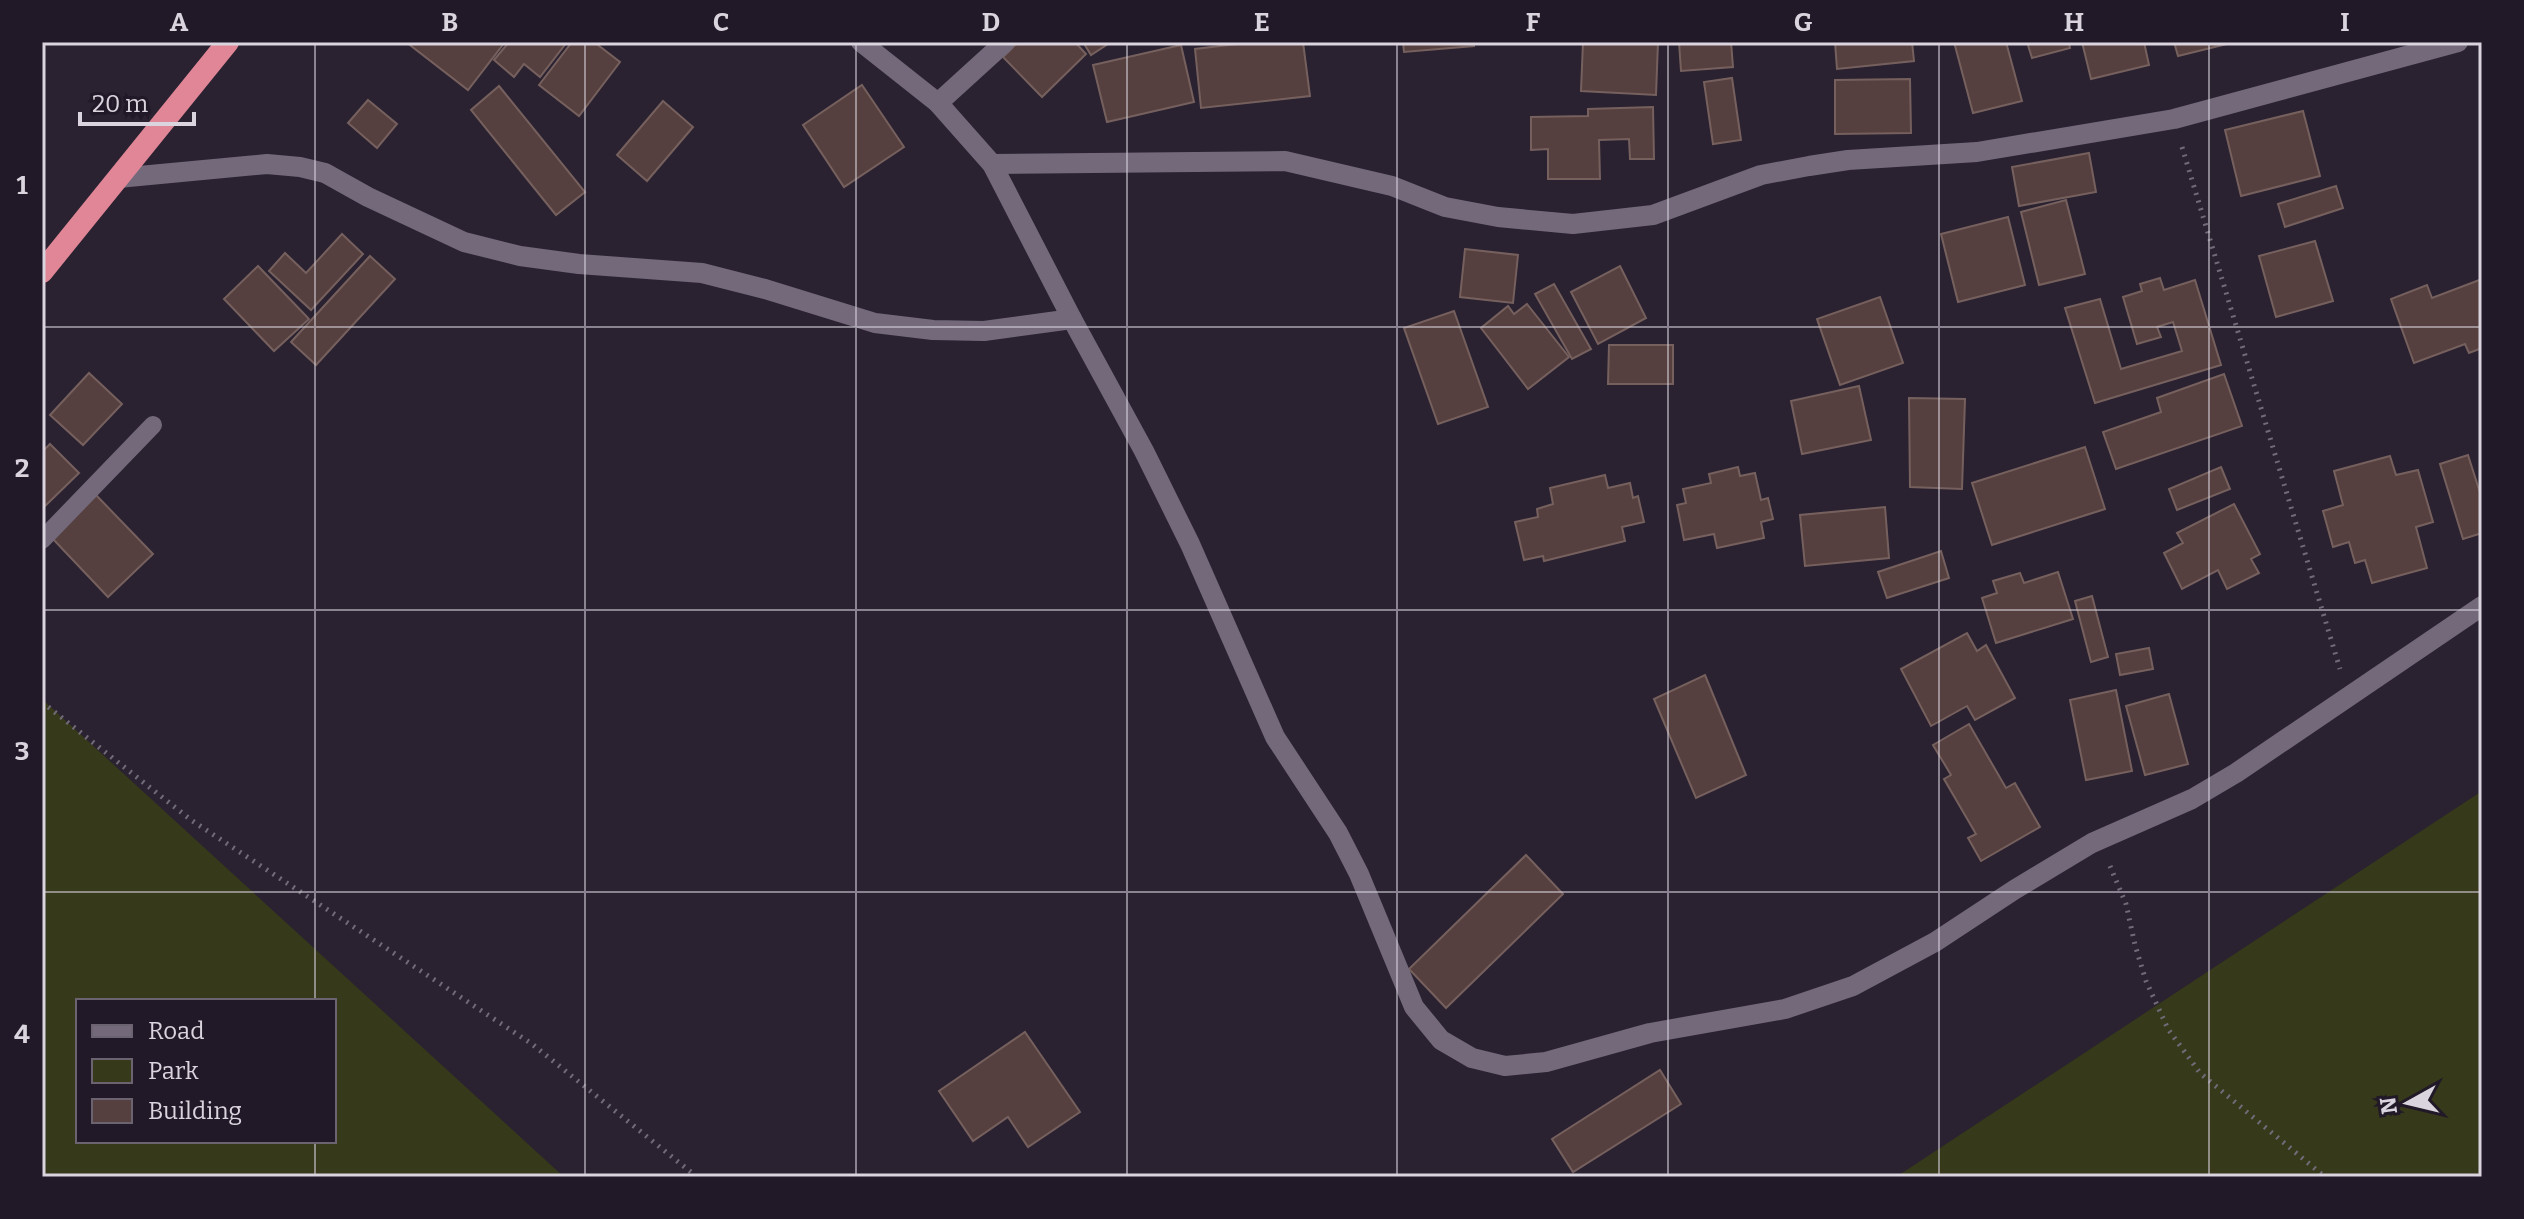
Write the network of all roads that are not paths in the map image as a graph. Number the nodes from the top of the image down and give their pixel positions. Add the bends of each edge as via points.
1 (228, 42) edge
2 (861, 42) edge
3 (1005, 42) edge
4 (2458, 42) edge
5 (938, 103) junction
6 (992, 164) junction
7 (118, 178) junction
8 (42, 272) edge
9 (1072, 319) junction
10 (153, 425) dead end
11 (42, 540) edge
12 (2482, 606) edge

1 - 7 highway
2 - 5 street
3 - 5 street
4 - 6 street via 2174,119 1977,152 1809,166 1761,175 1653,215 1573,224 1445,207 1392,186 1285,161
5 - 6 street
6 - 9 street
7 - 8 highway
7 - 9 street via 267,164 300,167 325,173 464,242 520,256 702,273 875,323 933,330 984,331
9 - 12 street via 1164,491 1275,737 1359,874 1414,1007 1441,1040 1472,1058 1505,1066 1546,1062 1650,1033 1785,1009 1853,986 1935,942 2092,843 2192,799 2260,758
10 - 11 lane

